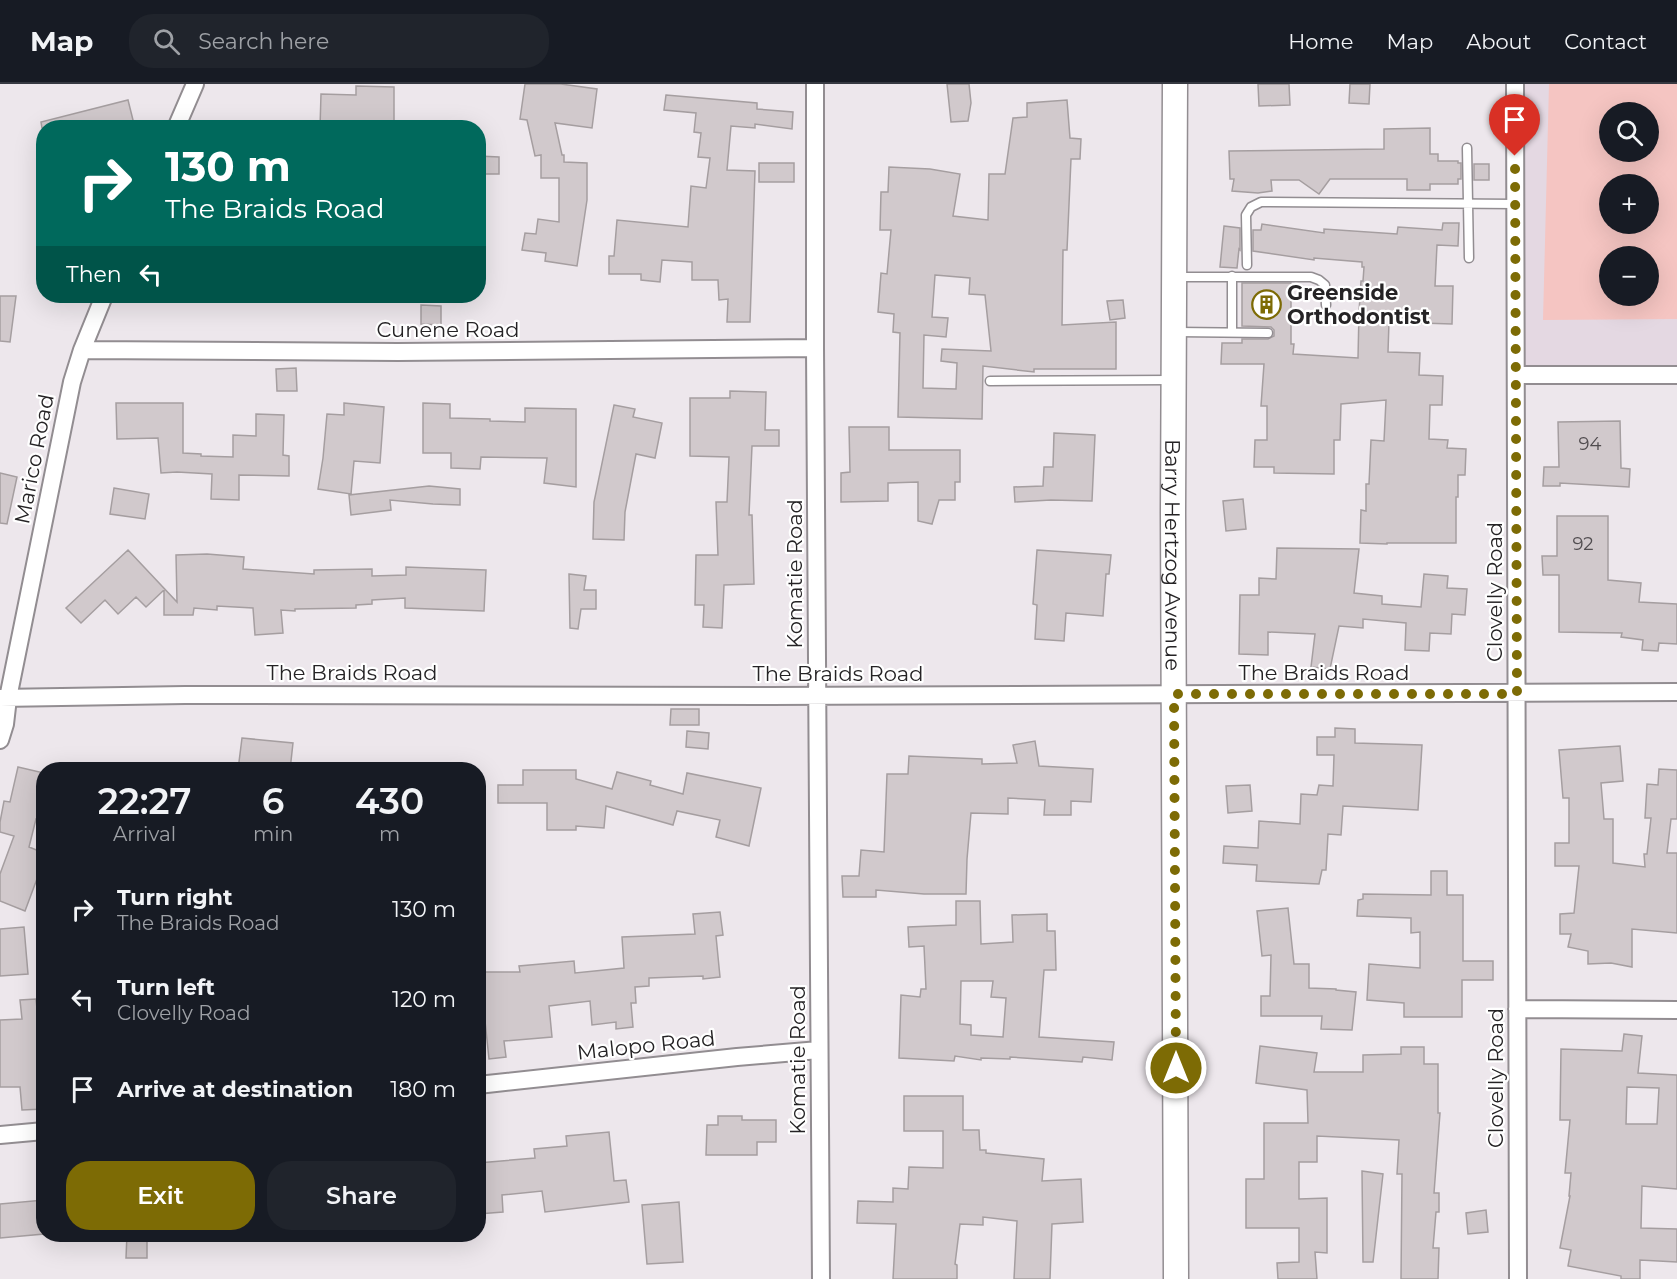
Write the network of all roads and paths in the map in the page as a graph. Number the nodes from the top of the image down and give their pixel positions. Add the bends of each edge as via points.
1 (195, 84) edge
2 (816, 84) edge
3 (1175, 84) edge
4 (1515, 84) edge
5 (179, 120) edge
6 (1467, 148) dead end
7 (1468, 203) junction
8 (1515, 204) junction
9 (1469, 258) dead end
10 (1247, 265) dead end
11 (1232, 276) junction
12 (1174, 277) junction
13 (101, 303) edge
14 (1326, 305) dead end
15 (1173, 332) junction
16 (1232, 332) junction
17 (1268, 333) dead end
18 (815, 348) junction
19 (82, 350) junction
20 (1516, 375) junction
21 (1677, 375) edge
22 (1173, 380) junction
23 (990, 381) dead end
24 (1677, 692) edge
25 (1174, 694) junction
26 (1517, 694) junction
27 (817, 696) junction
28 (4, 698) edge
29 (0, 740) edge
30 (1517, 1009) junction
31 (1677, 1010) edge
32 (819, 1050) junction
33 (486, 1084) edge
34 (36, 1132) edge
35 (0, 1135) edge
36 (821, 1279) edge
37 (1176, 1279) edge
38 (1518, 1279) edge

1 - 5 street
2 - 18 street, Komatie Road
3 - 12 main road, Barry Hertzog Avenue
4 - 8 street, Clovelly Road
6 - 7 lane
7 - 8 lane
7 - 9 lane
7 - 10 lane via 1261,202 1246,215
8 - 20 street, Clovelly Road
11 - 12 lane
11 - 14 lane via 1311,277 1325,285
11 - 16 lane
12 - 15 main road, Barry Hertzog Avenue
13 - 19 street, Marico Road
15 - 16 lane
15 - 22 main road, Barry Hertzog Avenue
16 - 17 lane
18 - 19 street, Cunene Road
18 - 27 street, Komatie Road
19 - 28 street, Marico Road
20 - 21 street
20 - 26 street, Clovelly Road
22 - 23 lane
22 - 25 main road, Barry Hertzog Avenue
24 - 26 street, The Braids Road
25 - 26 street, The Braids Road
25 - 27 street, The Braids Road
25 - 37 main road, Barry Hertzog Avenue
26 - 30 street, Clovelly Road
27 - 28 street, The Braids Road
27 - 32 street, Komatie Road
28 - 29 street, Marico Road via 5,724
30 - 31 street
30 - 38 street, Clovelly Road
32 - 33 street, Malopo Road
32 - 36 street, Komatie Road
34 - 35 street

